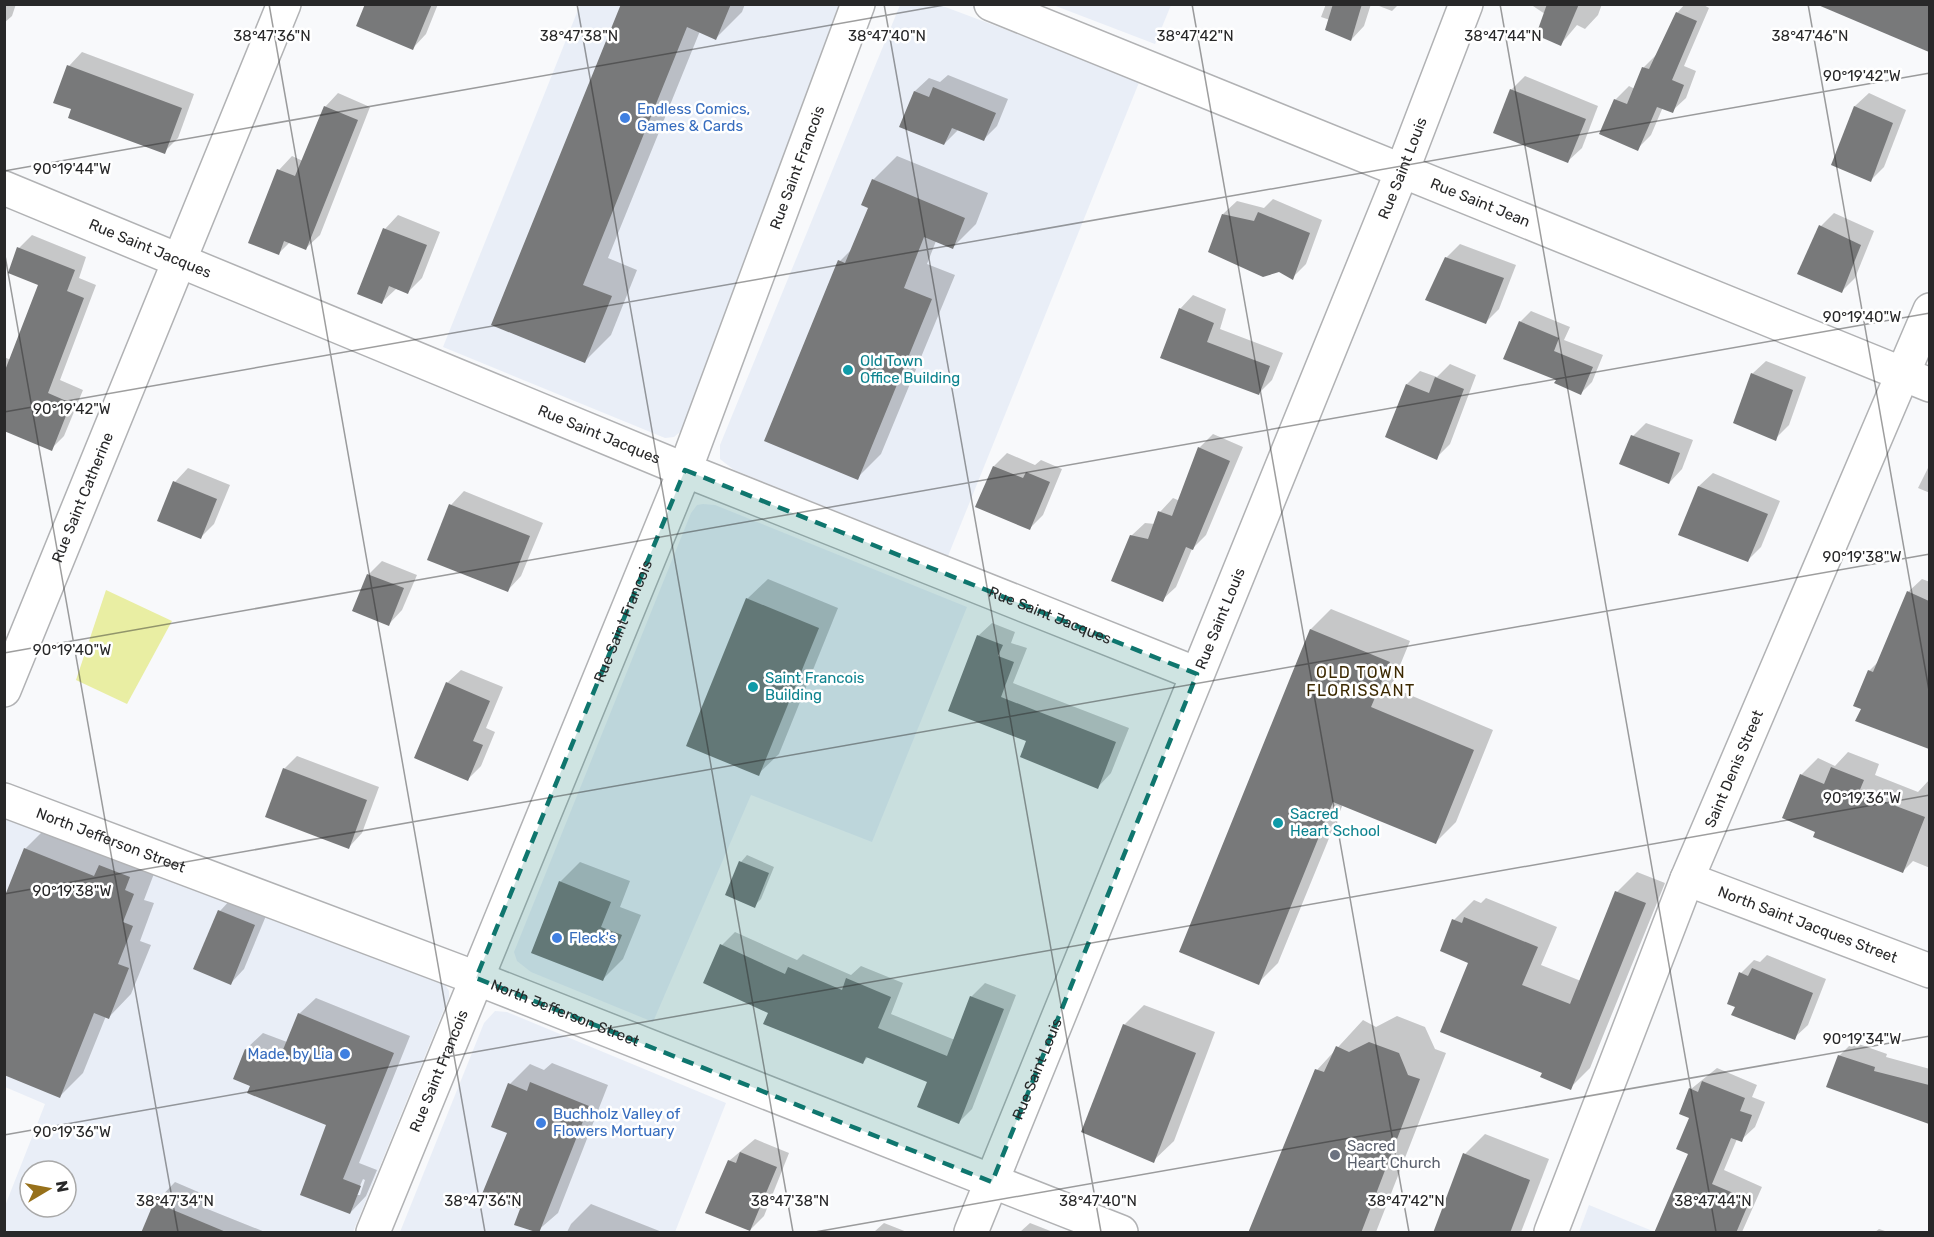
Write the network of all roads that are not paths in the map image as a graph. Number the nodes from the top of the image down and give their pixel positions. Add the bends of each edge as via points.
1 (284, 4) edge
2 (858, 4) edge
3 (991, 4) edge
4 (1466, 4) edge
5 (1402, 171) junction
6 (4, 188) edge
7 (181, 261) junction
8 (1929, 310) edge
9 (1916, 380) edge
10 (685, 470) junction
11 (1197, 674) junction
12 (4, 690) edge
13 (4, 800) edge
14 (1687, 879) junction
15 (1929, 971) edge
16 (476, 978) junction
17 (992, 1182) junction
18 (373, 1233) edge
19 (971, 1233) edge
20 (1121, 1233) edge
21 (1551, 1233) edge

1 - 7 street, Rue Saint Catherine
2 - 10 street, Rue Saint Francois
3 - 5 street, Rue Saint Jean
4 - 5 street, Rue Saint Louis
5 - 9 street, Rue Saint Jean
5 - 11 street, Rue Saint Louis
6 - 7 street, Rue Saint Jacques
7 - 10 street, Rue Saint Jacques
7 - 12 street, Rue Saint Catherine
8 - 9 street, Saint Denis Street
9 - 14 street, Saint Denis Street
10 - 11 street, Rue Saint Jacques
10 - 16 street, Rue Saint Francois
11 - 17 street, Rue Saint Louis
13 - 16 street, North Jefferson Street
14 - 15 street, North Saint Jacques Street
14 - 21 street, Saint Denis Street
16 - 17 street, North Jefferson Street
16 - 18 street, Rue Saint Francois
17 - 19 street, Rue Saint Louis
17 - 20 street, North Jefferson Street

